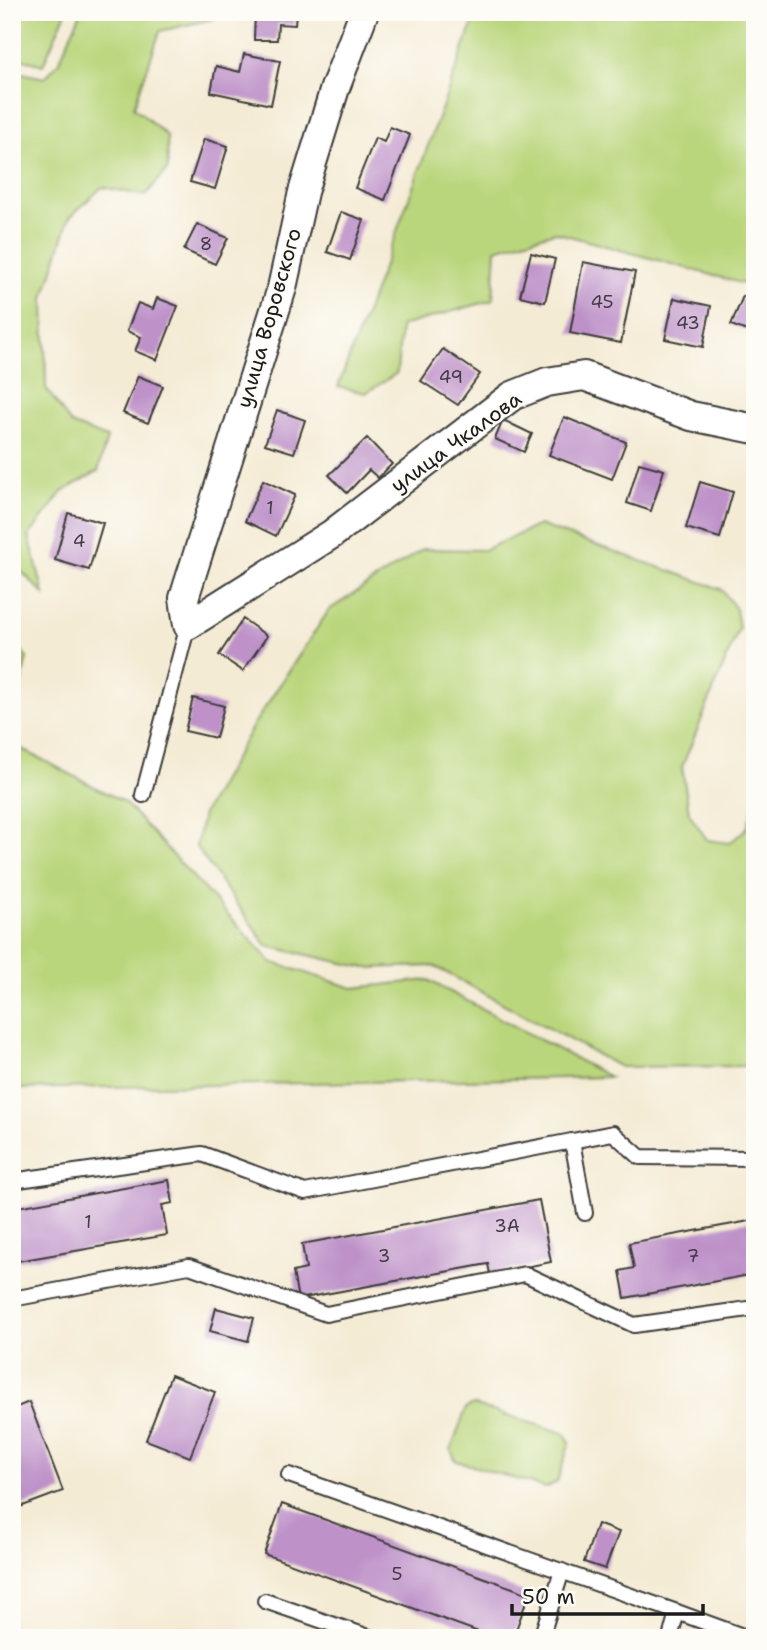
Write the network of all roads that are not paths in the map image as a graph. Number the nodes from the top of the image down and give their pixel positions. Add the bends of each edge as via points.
1 (364, 12) edge
2 (755, 429) edge
3 (188, 625) junction
4 (143, 795) dead end
5 (572, 1141) junction
6 (755, 1158) edge
7 (12, 1181) edge
8 (585, 1213) dead end
9 (12, 1298) edge
10 (755, 1308) edge
11 (289, 1475) dead end
12 (562, 1571) junction
13 (265, 1601) dead end
14 (677, 1612) junction
15 (372, 1638) edge
16 (541, 1638) edge
17 (670, 1638) edge
18 (748, 1638) edge

1 - 3 street, улица Воровского via 303,192 282,288 184,598
2 - 3 street, улица Чкалова via 691,416 584,376 547,382 512,396 332,534
3 - 4 lane
5 - 6 lane via 613,1133 640,1157
5 - 7 lane via 305,1192 202,1154
5 - 8 lane
9 - 10 lane via 189,1266 326,1314 526,1274 634,1325
11 - 12 lane
12 - 14 lane
12 - 16 lane
13 - 15 lane
14 - 17 lane
14 - 18 lane

